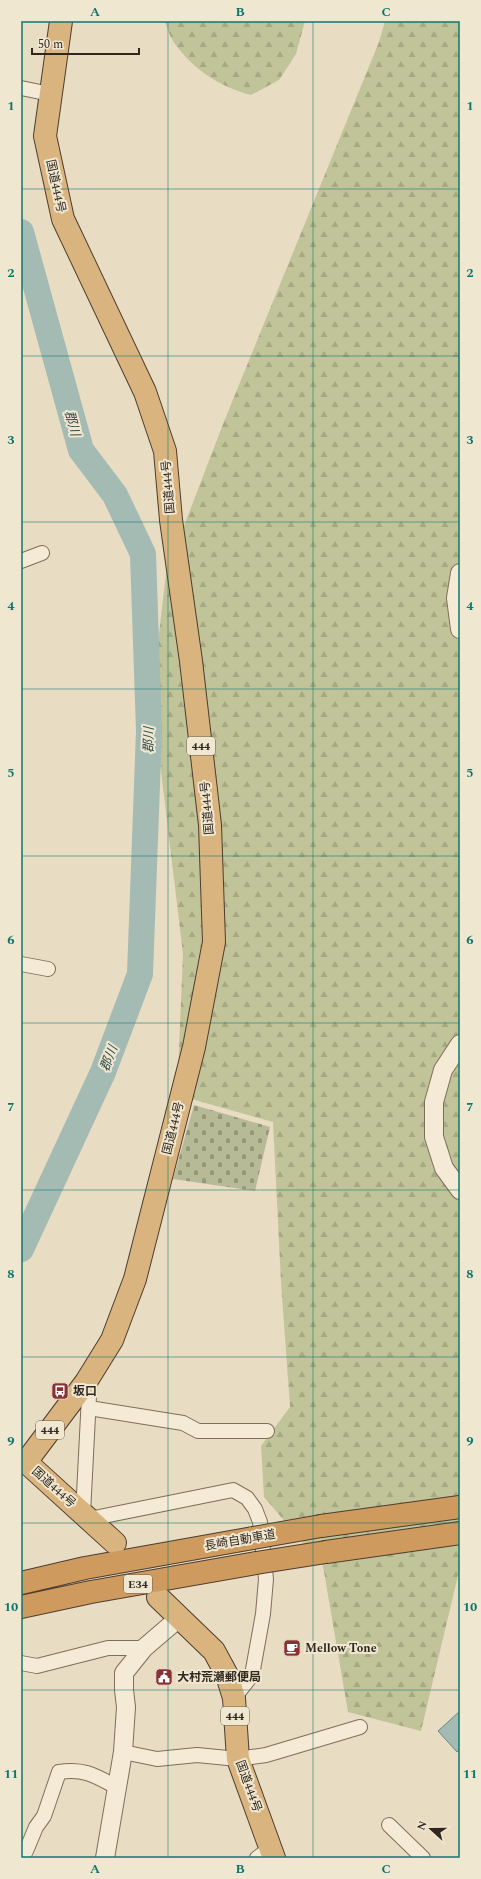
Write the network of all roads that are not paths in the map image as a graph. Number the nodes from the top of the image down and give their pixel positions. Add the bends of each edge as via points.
1 (61, 21) edge
2 (21, 88) edge
3 (50, 94) junction
4 (42, 553) dead end
5 (21, 561) edge
6 (460, 573) edge
7 (460, 629) edge
8 (21, 964) edge
9 (48, 970) dead end
10 (460, 1044) edge
11 (460, 1190) edge
12 (90, 1374) junction
13 (89, 1408) junction
14 (267, 1431) dead end
15 (24, 1460) edge
16 (460, 1507) edge
17 (86, 1516) junction
18 (460, 1533) edge
19 (115, 1543) dead end
20 (21, 1583) edge
21 (158, 1596) dead end
22 (21, 1607) edge
23 (179, 1618) junction
24 (144, 1648) junction
25 (21, 1663) edge
26 (234, 1698) junction
27 (360, 1727) dead end
28 (123, 1752) junction
29 (238, 1759) junction
30 (118, 1788) junction
31 (389, 1825) dead end
32 (21, 1850) edge
33 (267, 1855) edge
34 (419, 1857) edge
35 (105, 1858) edge

1 - 3 highway, 国道444号 / 444
2 - 3 street
3 - 12 highway, 国道444号 / 444 via 45,136 63,219 145,392 166,451 171,520 192,668 210,825 214,942 194,1048 135,1279 112,1340
4 - 5 street
6 - 7 street via 456,598
8 - 9 street
10 - 11 street via 443,1070 434,1102 434,1137 444,1168
12 - 13 street
12 - 15 highway, 国道444号 / 444
13 - 14 street via 183,1422 198,1431
13 - 17 street
15 - 17 highway, 国道444号 / 444
16 - 20 highway, 長崎自動車道 / E34, bridge via 322,1526 86,1568
17 - 19 highway, 国道444号 / 444
17 - 26 street via 233,1490 247,1498 260,1522 266,1579 263,1614 252,1675
18 - 22 highway, 長崎自動車道 / E34, bridge via 256,1563
21 - 23 highway, 国道444号 / 444
23 - 24 street
23 - 26 highway, 国道444号 / 444 via 214,1651 227,1675
24 - 25 street via 108,1648 37,1666
24 - 28 street via 124,1673 126,1707
26 - 29 highway, 国道444号 / 444
27 - 29 street via 266,1755
28 - 29 street via 157,1759 197,1755
28 - 30 street
29 - 33 highway, 国道444号 / 444
30 - 32 street via 91,1774 75,1770 59,1772 44,1816 36,1827 26,1851
30 - 35 street
31 - 34 street

